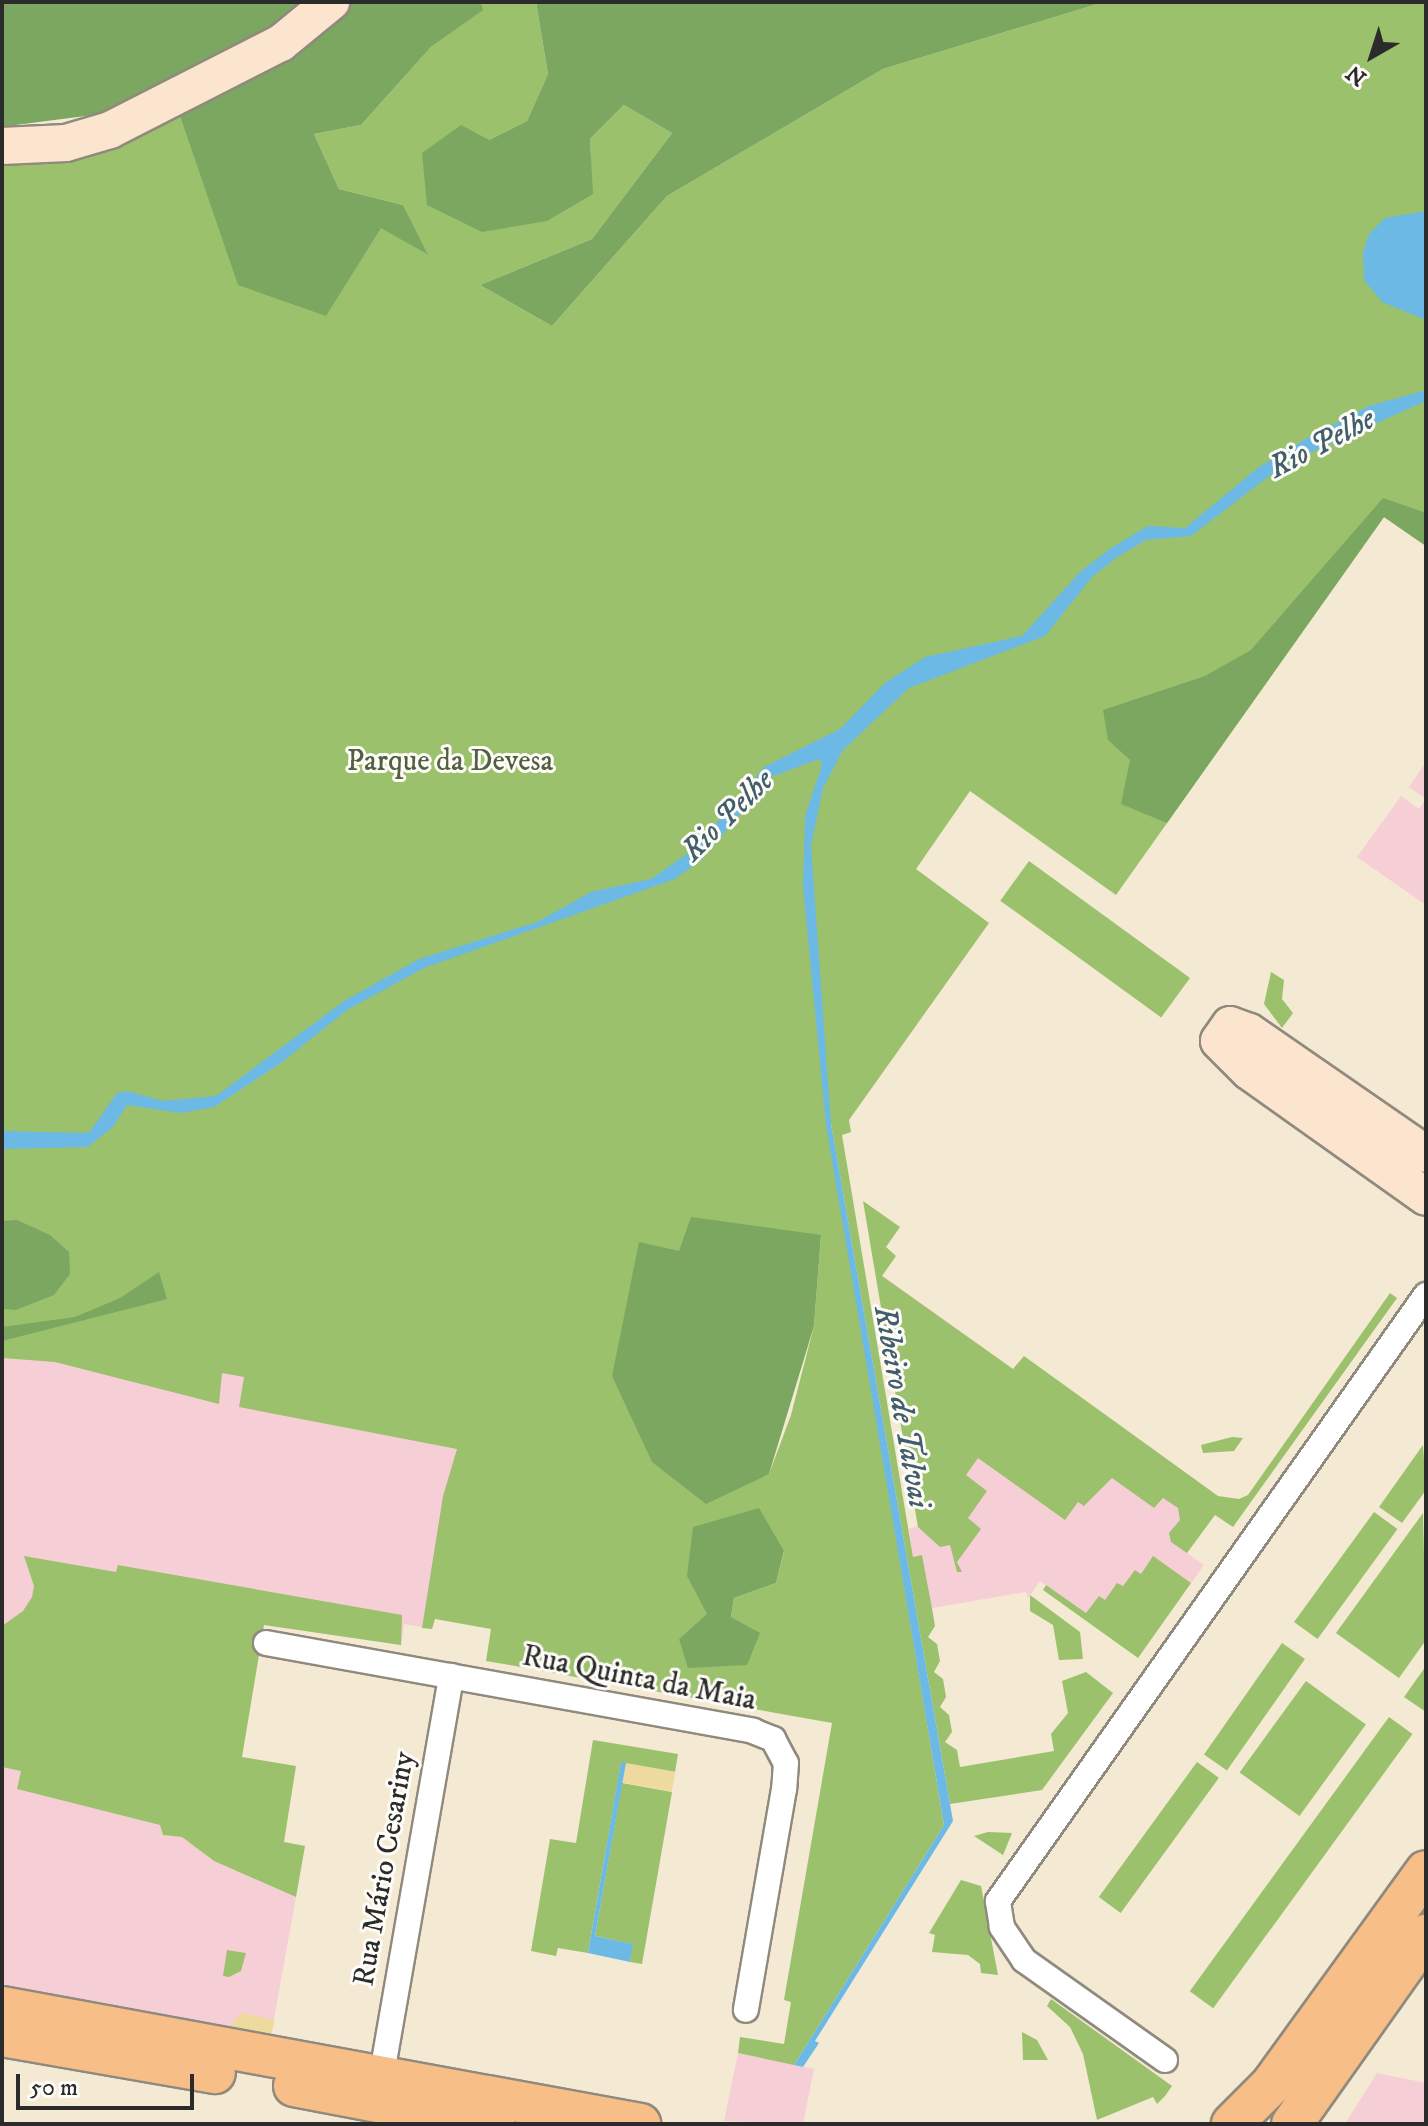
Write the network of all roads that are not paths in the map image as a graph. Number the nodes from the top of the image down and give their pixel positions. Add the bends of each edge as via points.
1 (331, 2) edge
2 (2, 146) edge
3 (1426, 1154) edge
4 (1426, 1197) edge
5 (1426, 1295) edge
6 (266, 1643) dead end
7 (451, 1676) junction
8 (1426, 1871) edge
9 (1426, 1911) edge
10 (1426, 1935) edge
11 (1426, 1964) edge
12 (2, 2007) edge
13 (746, 2010) dead end
14 (2, 2036) edge
15 (1165, 2060) dead end
16 (380, 2100) edge
17 (494, 2124) edge
18 (640, 2124) edge
19 (1232, 2124) edge
20 (1273, 2124) edge
21 (1292, 2124) edge
22 (1314, 2124) edge

1 - 2 street via 281,43 110,130 66,143
3 - 4 street via 1249,1032 1230,1025 1219,1041 1249,1071
5 - 15 street via 1003,1888 999,1914 1014,1950
6 - 7 street, Rua Quinta da Maia
7 - 13 street, Rua Quinta da Maia via 753,1731 782,1749 784,1789
7 - 16 street, Rua Mário Cesariny
8 - 19 main road via 1271,2085
9 - 20 main road
10 - 21 main road
11 - 22 main road
12 - 16 main road
14 - 16 main road
16 - 17 main road
16 - 18 main road

